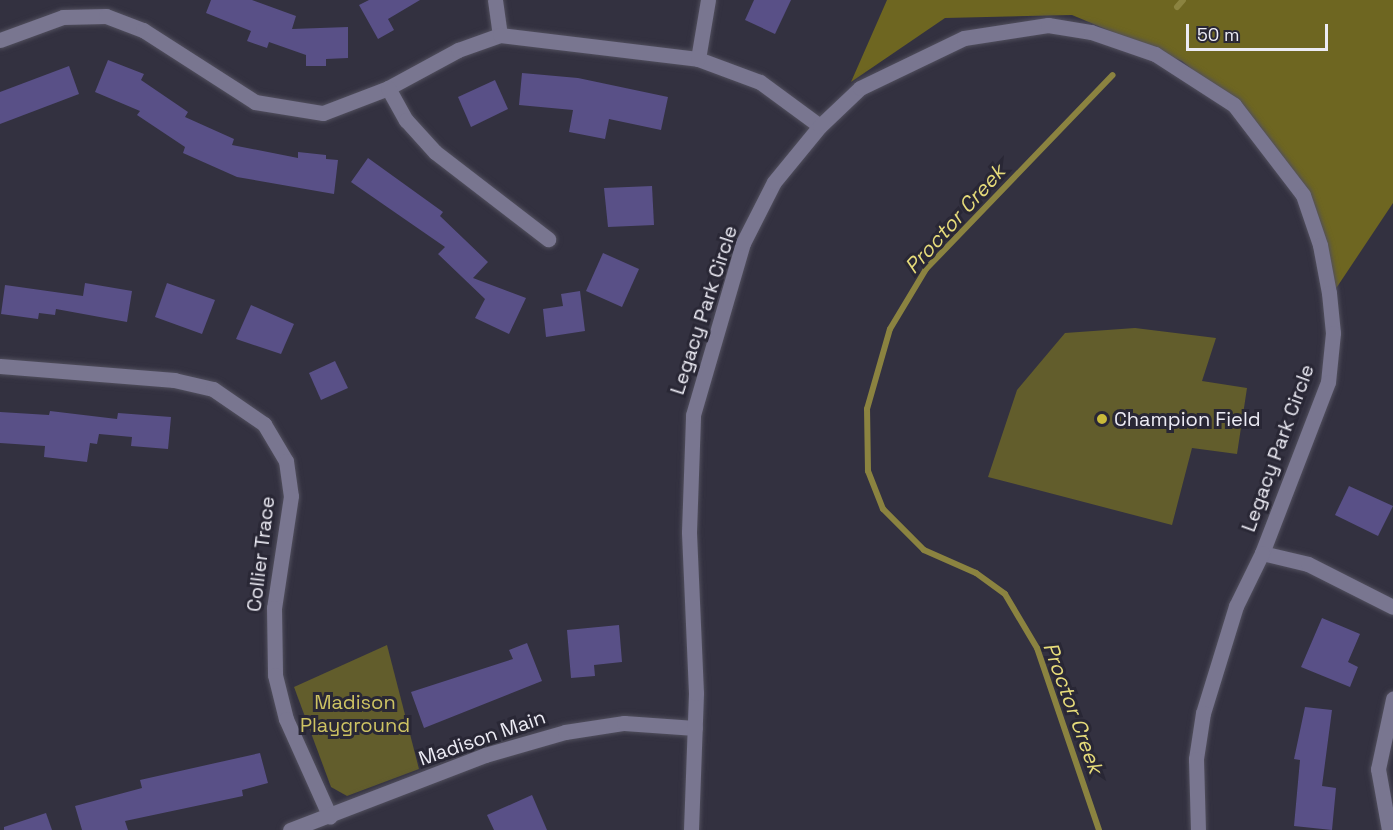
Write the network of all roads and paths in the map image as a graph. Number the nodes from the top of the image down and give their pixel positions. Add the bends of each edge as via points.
1 (495, 0) edge
2 (708, 0) edge
3 (500, 34) junction
4 (0, 40) edge
5 (698, 59) junction
6 (388, 88) junction
7 (820, 126) junction
8 (548, 239) dead end
9 (0, 366) edge
10 (1262, 553) junction
11 (1393, 607) edge
12 (1393, 699) edge
13 (695, 728) junction
14 (330, 817) junction
15 (290, 830) edge
16 (692, 830) edge
17 (1198, 830) edge
18 (1389, 830) edge

1 - 3 street
2 - 5 street
3 - 5 street
3 - 6 street via 458,50
4 - 6 street via 63,17 106,16 143,30 255,102 323,113
5 - 7 street via 760,82
6 - 8 street via 406,120 435,152
7 - 10 street, Legacy Park Circle via 860,88 917,58 964,38 1048,25 1091,32 1155,54 1234,105 1303,195 1320,244 1333,333 1328,382
7 - 13 street, Legacy Park Circle via 774,183 743,243 693,415 689,534
9 - 14 street, Collier Trace via 174,380 213,389 264,424 286,461 291,496 274,608 275,675 286,719
10 - 11 street via 1308,564
10 - 17 street, Legacy Park Circle via 1236,606 1203,713 1196,759
12 - 18 street via 1378,769
13 - 14 street, Madison Main via 624,723 565,732 485,755
13 - 16 street, Legacy Park Circle
14 - 15 street, Madison Main

